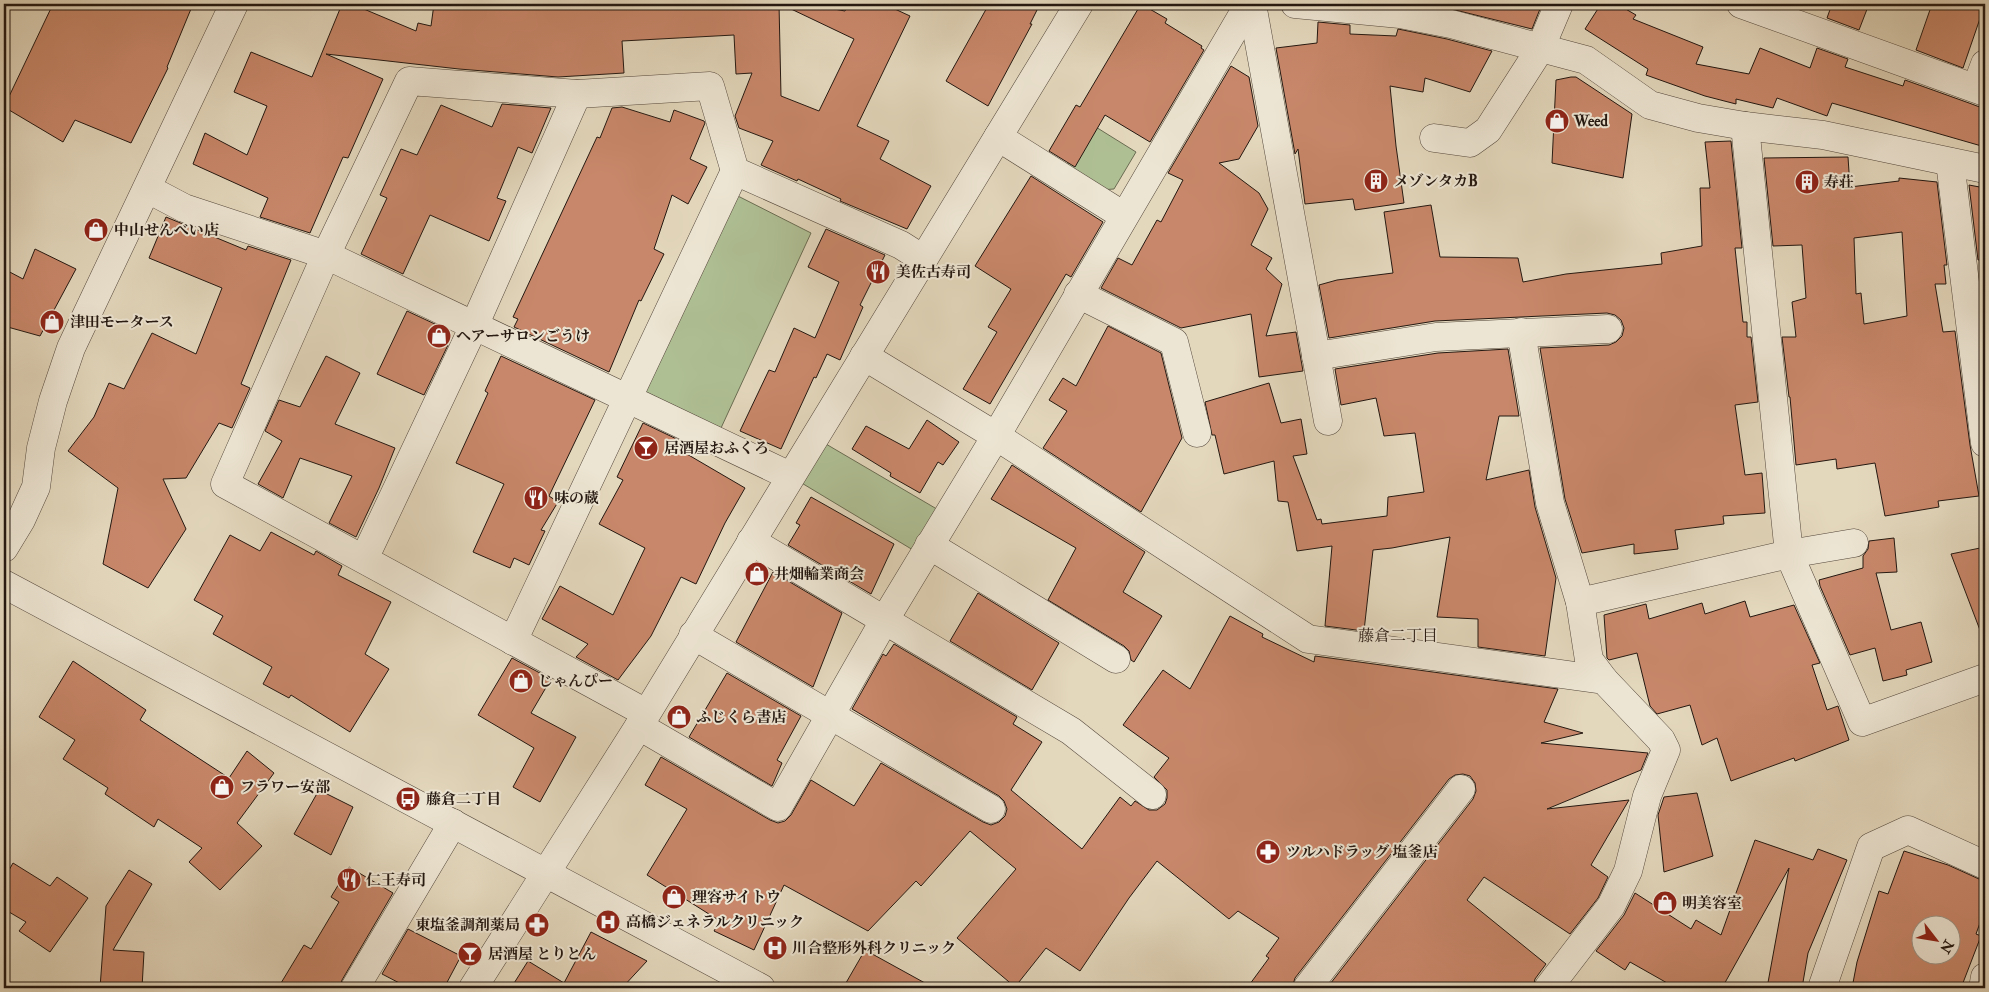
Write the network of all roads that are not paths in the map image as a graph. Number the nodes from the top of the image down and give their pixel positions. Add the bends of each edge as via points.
1 (234, 4) edge
2 (1079, 4) edge
3 (1251, 4) edge
4 (1294, 4) edge
5 (1559, 4) edge
6 (1741, 4) edge
7 (1540, 49) junction
8 (1982, 81) edge
9 (577, 94) junction
10 (1745, 126) junction
11 (998, 137) junction
12 (1434, 138) dead end
13 (1950, 162) junction
14 (1985, 169) edge
15 (735, 171) junction
16 (148, 189) junction
17 (1124, 216) junction
18 (326, 255) junction
19 (923, 259) junction
20 (1078, 294) junction
21 (474, 326) junction
22 (1608, 330) dead end
23 (1521, 332) junction
24 (864, 356) junction
25 (1316, 356) junction
26 (627, 399) junction
27 (1328, 420) dead end
28 (1198, 433) dead end
29 (996, 436) junction
30 (1985, 442) edge
31 (790, 476) junction
32 (751, 541) junction
33 (1854, 543) dead end
34 (929, 546) junction
35 (4, 548) edge
36 (1789, 554) junction
37 (364, 560) junction
38 (4, 584) edge
39 (1580, 602) junction
40 (884, 620) junction
41 (693, 635) junction
42 (513, 641) junction
43 (1116, 659) dead end
44 (1985, 678) edge
45 (1604, 680) junction
46 (830, 715) junction
47 (642, 720) junction
48 (1461, 789) dead end
49 (1152, 796) dead end
50 (992, 809) dead end
51 (453, 824) junction
52 (1985, 865) edge
53 (545, 873) junction
54 (1985, 977) edge
55 (355, 988) edge
56 (473, 988) edge
57 (761, 988) edge
58 (1307, 988) edge
59 (1548, 988) edge
60 (1822, 988) edge
61 (1983, 988) edge

1 - 16 street
2 - 11 street
3 - 17 street
3 - 25 street
4 - 7 street via 1400,14 1451,24
5 - 7 street
6 - 8 street
7 - 10 street via 1586,60 1650,105
7 - 12 street via 1488,130 1470,143
9 - 15 street via 710,86
9 - 18 street via 409,81
9 - 21 street
10 - 13 street via 1823,134
10 - 36 street
11 - 17 street
11 - 19 street
13 - 14 street
13 - 30 street
15 - 19 street via 900,245
15 - 26 street
16 - 18 street via 184,208
16 - 35 street via 72,348 41,448 36,486
17 - 20 street
18 - 21 street
18 - 37 street via 225,484
19 - 24 street
20 - 28 street via 1174,342
20 - 29 street
21 - 26 street
21 - 37 street
22 - 23 street
23 - 25 street via 1436,337
23 - 39 street via 1550,503
24 - 29 street
24 - 31 street
25 - 27 street
26 - 31 street
26 - 42 street
29 - 34 street
29 - 45 street via 1308,639
31 - 32 street
32 - 40 street
32 - 41 street
33 - 36 street
34 - 40 street
34 - 43 street
36 - 39 street
36 - 44 street via 1862,722
37 - 42 street
38 - 51 street
39 - 45 street via 1589,660
40 - 46 street
40 - 49 street via 1071,732
41 - 46 street
41 - 47 street
42 - 47 street
45 - 59 street via 1661,740 1666,750 1647,796 1628,871 1611,906
46 - 47 street via 778,807
46 - 50 street
47 - 53 street
48 - 58 street
51 - 53 street
51 - 55 street
52 - 60 street via 1908,830 1870,847
53 - 56 street
53 - 57 street
54 - 61 street

